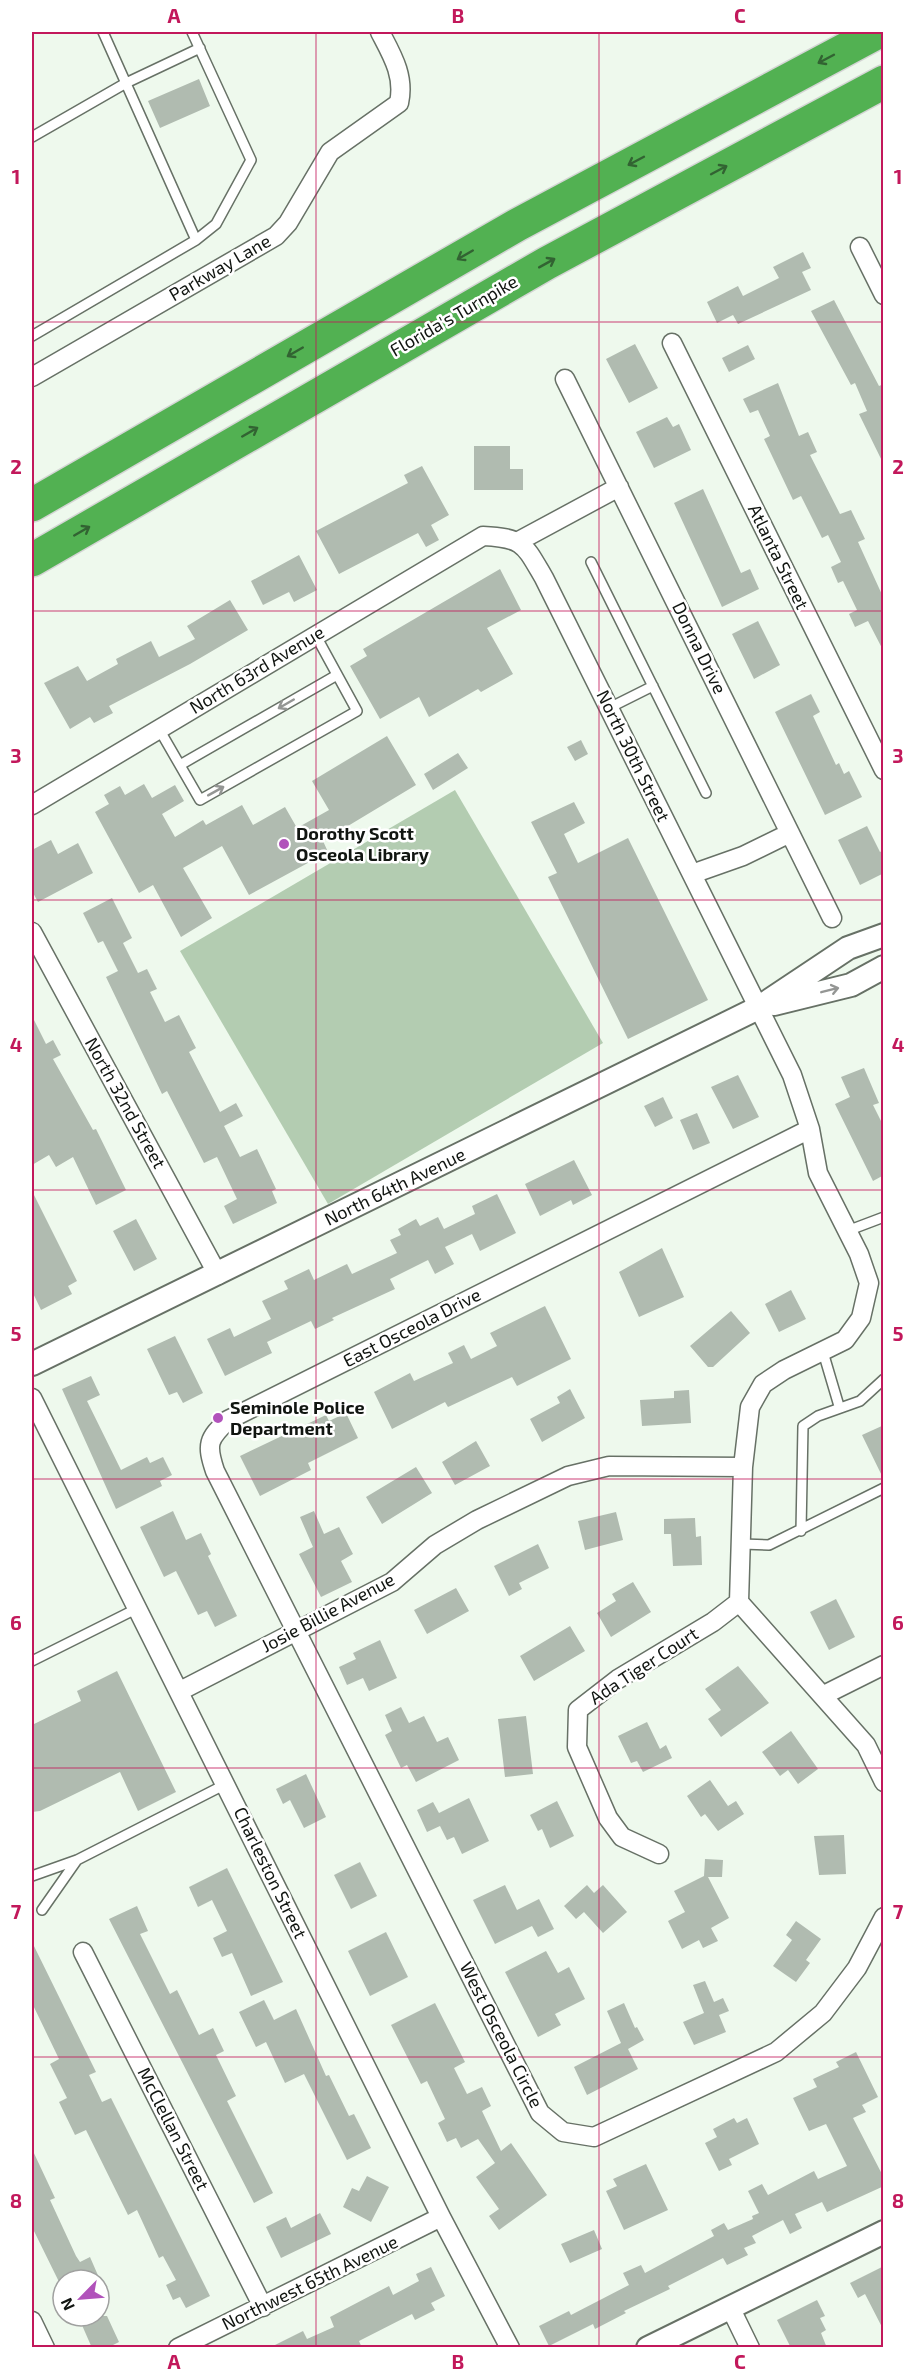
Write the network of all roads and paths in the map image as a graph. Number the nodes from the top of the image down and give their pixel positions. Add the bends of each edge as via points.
1 (103, 32) edge
2 (192, 32) edge
3 (380, 32) edge
4 (878, 32) edge
5 (200, 48) junction
6 (884, 82) edge
7 (126, 83) junction
8 (32, 137) edge
9 (196, 240) junction
10 (860, 247) dead end
11 (884, 295) edge
12 (32, 336) edge
13 (672, 343) dead end
14 (32, 377) edge
15 (565, 379) dead end
16 (619, 487) junction
17 (32, 505) edge
18 (517, 542) junction
19 (32, 560) edge
20 (591, 562) dead end
21 (315, 636) junction
22 (337, 675) junction
23 (653, 686) junction
24 (609, 708) junction
25 (159, 729) junction
26 (180, 765) junction
27 (884, 770) edge
28 (706, 793) dead end
29 (32, 805) edge
30 (790, 833) junction
31 (692, 874) junction
32 (832, 918) dead end
33 (32, 932) edge
34 (884, 935) edge
35 (884, 967) edge
36 (758, 1008) junction
37 (810, 1129) junction
38 (884, 1217) edge
39 (847, 1232) junction
40 (218, 1275) junction
41 (823, 1352) junction
42 (32, 1364) edge
43 (884, 1379) edge
44 (32, 1398) edge
45 (839, 1406) junction
46 (39, 1424) edge
47 (743, 1467) junction
48 (884, 1488) edge
49 (801, 1531) junction
50 (742, 1544) junction
51 (739, 1602) junction
52 (136, 1609) junction
53 (294, 1632) junction
54 (32, 1661) edge
55 (884, 1665) edge
56 (180, 1691) junction
57 (824, 1695) junction
58 (884, 1782) edge
59 (226, 1784) junction
60 (659, 1854) dead end
61 (77, 1860) junction
62 (32, 1876) edge
63 (42, 1910) dead end
64 (884, 1917) edge
65 (83, 1952) dead end
66 (441, 2217) junction
67 (884, 2232) edge
68 (263, 2307) junction
69 (730, 2307) junction
70 (32, 2321) edge
71 (45, 2348) edge
72 (178, 2348) edge
73 (510, 2348) edge
74 (648, 2348) edge
75 (750, 2348) edge

1 - 7 lane
2 - 5 lane
3 - 14 street, Parkway Lane via 397,64 402,90 399,103 330,152 288,224 276,236
4 -> 17 highway via 517,225
5 - 7 lane
5 - 9 lane via 251,160 216,224
19 -> 6 highway, Florida's Turnpike via 547,263
7 - 8 lane
7 - 9 lane
9 - 12 lane
10 - 11 street
13 - 27 street, Atlanta Street
15 - 16 street, Donna Drive
16 - 18 street
16 - 30 street, Donna Drive
18 - 21 street, North 63rd Avenue via 510,537 483,536
18 - 24 street, North 30th Street via 526,548 544,578
20 - 23 lane
21 - 22 lane
21 - 25 street, North 63rd Avenue
22 -> 26 lane
26 -> 22 lane via 200,800 348,717 357,711
23 - 24 lane
23 - 28 lane
24 - 31 street, North 30th Street
25 - 26 lane
25 - 29 street, North 63rd Avenue
30 - 31 street via 743,856
30 - 32 street, Donna Drive
31 - 36 street, North 30th Street
33 - 40 street, North 32nd Street
34 - 36 street, North 64th Avenue via 849,948
36 -> 35 street, North 64th Avenue via 851,985
36 - 37 street via 792,1075
36 - 40 street, North 64th Avenue
37 - 39 street via 818,1173
37 - 53 street, East Osceola Drive via 228,1420 212,1435 208,1452 215,1471
38 - 39 lane
39 - 41 street via 869,1283 861,1318 845,1341
40 - 42 street, North 64th Avenue
41 - 45 lane
41 - 47 street via 762,1384 750,1407
43 - 45 lane via 860,1401
44 - 46 street, Charleston Street
45 - 49 lane via 803,1426
46 - 52 street, Charleston Street
47 - 50 street
47 - 53 street, Josie Billie Avenue via 609,1466 568,1476 477,1520 435,1545 392,1582
48 - 49 lane
49 - 50 lane via 770,1545
50 - 51 street
51 - 57 street
51 - 60 street, Ada Tiger Court via 618,1679 578,1710 577,1747 608,1818 622,1837
52 - 54 lane
52 - 56 street, Charleston Street
53 - 56 street, Josie Billie Avenue
53 - 64 street, West Osceola Circle via 540,2114 563,2132 594,2137 776,2052 823,2013 857,1968
55 - 57 street
56 - 59 street, Charleston Street
57 - 58 street via 866,1744
59 - 61 lane
59 - 66 street, Charleston Street
61 - 62 lane
61 - 63 lane
65 - 68 street, McClellan Street
66 - 68 street, Northwest 65th Avenue
66 - 73 street, Charleston Street
67 - 69 street
68 - 72 street, Northwest 65th Avenue
69 - 74 street
69 - 75 street
70 - 71 street

